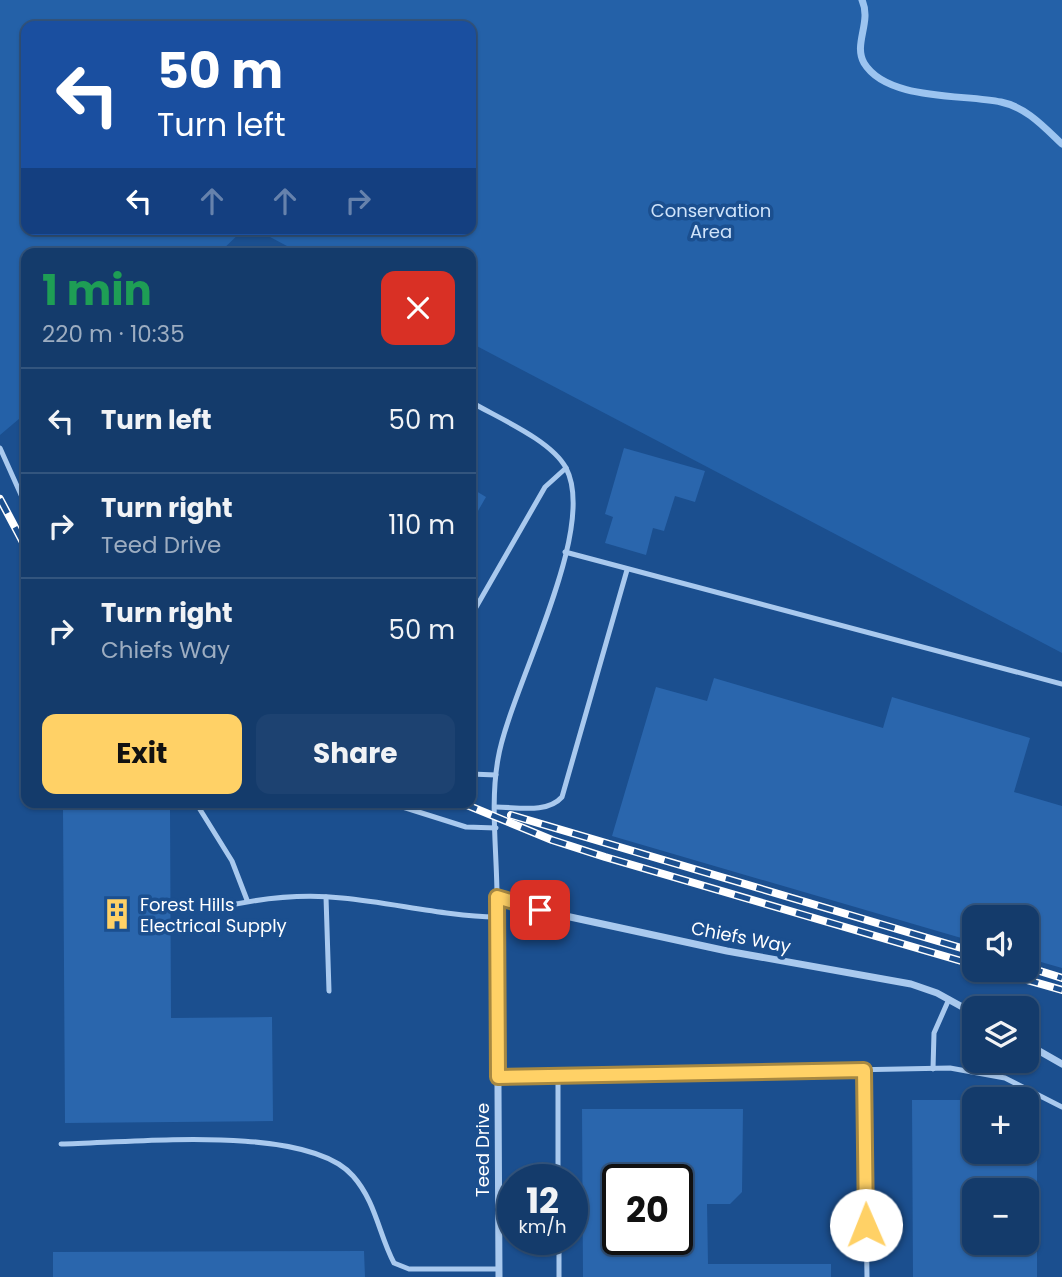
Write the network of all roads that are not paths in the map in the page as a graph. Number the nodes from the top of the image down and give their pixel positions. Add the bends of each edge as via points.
1 (476, 405) edge
2 (0, 448) edge
3 (566, 468) junction
4 (21, 495) edge
5 (565, 552) junction
6 (627, 570) junction
7 (476, 607) edge
8 (1062, 684) edge
9 (476, 774) edge
10 (496, 775) junction
11 (496, 807) junction
12 (199, 808) edge
13 (406, 808) edge
14 (496, 828) junction
15 (326, 897) junction
16 (497, 897) junction
17 (247, 900) junction
18 (209, 911) dead end
19 (497, 916) junction
20 (329, 991) dead end
21 (949, 999) junction
22 (962, 1006) edge
23 (1039, 1051) edge
24 (1062, 1064) edge
25 (933, 1069) junction
26 (864, 1070) junction
27 (558, 1076) junction
28 (498, 1077) junction
29 (1062, 1107) edge
30 (61, 1144) dead end
31 (558, 1164) edge
32 (559, 1255) edge
33 (499, 1273) edge
34 (559, 1277) edge
35 (867, 1277) edge

1 - 3 lane via 540,442
2 - 4 lane
3 - 5 lane via 572,505
3 - 7 lane via 545,487
5 - 6 lane
5 - 10 lane via 546,620 500,746
6 - 8 lane
6 - 11 lane via 562,797 551,806
9 - 10 lane
10 - 11 lane
11 - 14 lane
12 - 17 lane via 232,862
13 - 14 lane via 466,827
14 - 16 lane
15 - 17 lane
15 - 19 lane via 449,915
15 - 20 lane
16 - 19 street, Teed Drive
16 - 21 street, Chiefs Way via 727,951 903,982
17 - 18 lane
19 - 28 street, Teed Drive
21 - 22 street, Chiefs Way
21 - 25 lane via 934,1033
23 - 24 street
25 - 26 lane
25 - 29 lane via 991,1073
26 - 27 lane
26 - 35 lane
27 - 28 lane
27 - 31 lane
28 - 33 street, Teed Drive
30 - 33 lane via 243,1141 296,1147 328,1157 352,1175 377,1217 394,1263 409,1269
32 - 34 lane

